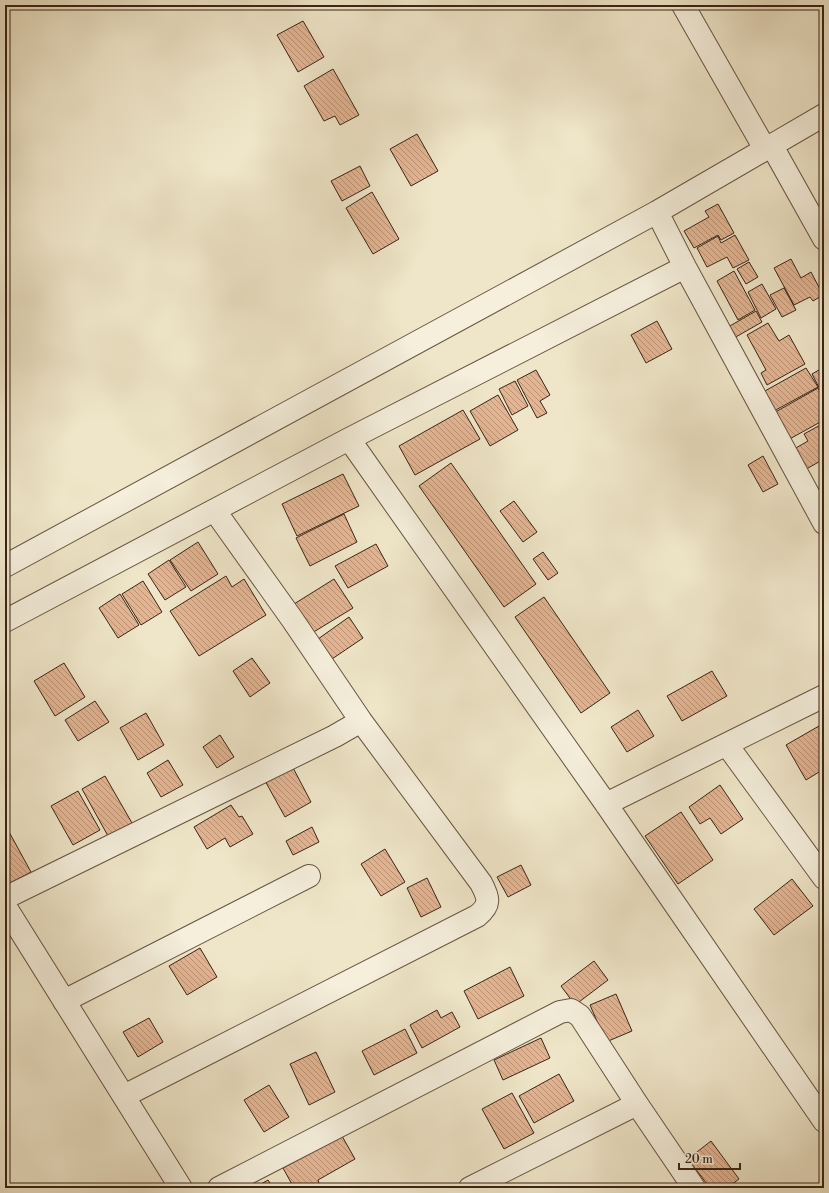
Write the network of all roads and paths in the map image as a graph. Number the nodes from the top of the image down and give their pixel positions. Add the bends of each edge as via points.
1 (683, 5) edge
2 (824, 115) edge
3 (768, 148) junction
4 (657, 212) junction
5 (824, 239) edge
6 (685, 267) junction
7 (349, 439) junction
8 (214, 510) junction
9 (824, 523) edge
10 (5, 566) edge
11 (5, 621) edge
12 (824, 696) edge
13 (361, 721) junction
14 (727, 745) junction
15 (606, 804) junction
16 (820, 864) edge
17 (309, 876) dead end
18 (5, 898) edge
19 (5, 906) edge
20 (64, 1001) junction
21 (124, 1096) junction
22 (637, 1104) junction
23 (824, 1121) edge
24 (182, 1188) edge
25 (219, 1188) edge
26 (470, 1188) edge
27 (694, 1188) edge

1 - 3 street
2 - 3 street
3 - 4 street
3 - 5 street
4 - 6 street
4 - 10 street
6 - 7 street
6 - 9 street
7 - 8 street
7 - 15 street
8 - 11 street
8 - 13 street
12 - 14 street
13 - 18 street via 336,736
13 - 21 street via 481,883 488,903 485,910 478,916
14 - 15 street
14 - 16 street
15 - 23 street
17 - 20 street
19 - 20 street
20 - 21 street
21 - 24 street
22 - 25 street via 580,1016 566,1010
22 - 26 street
22 - 27 street

